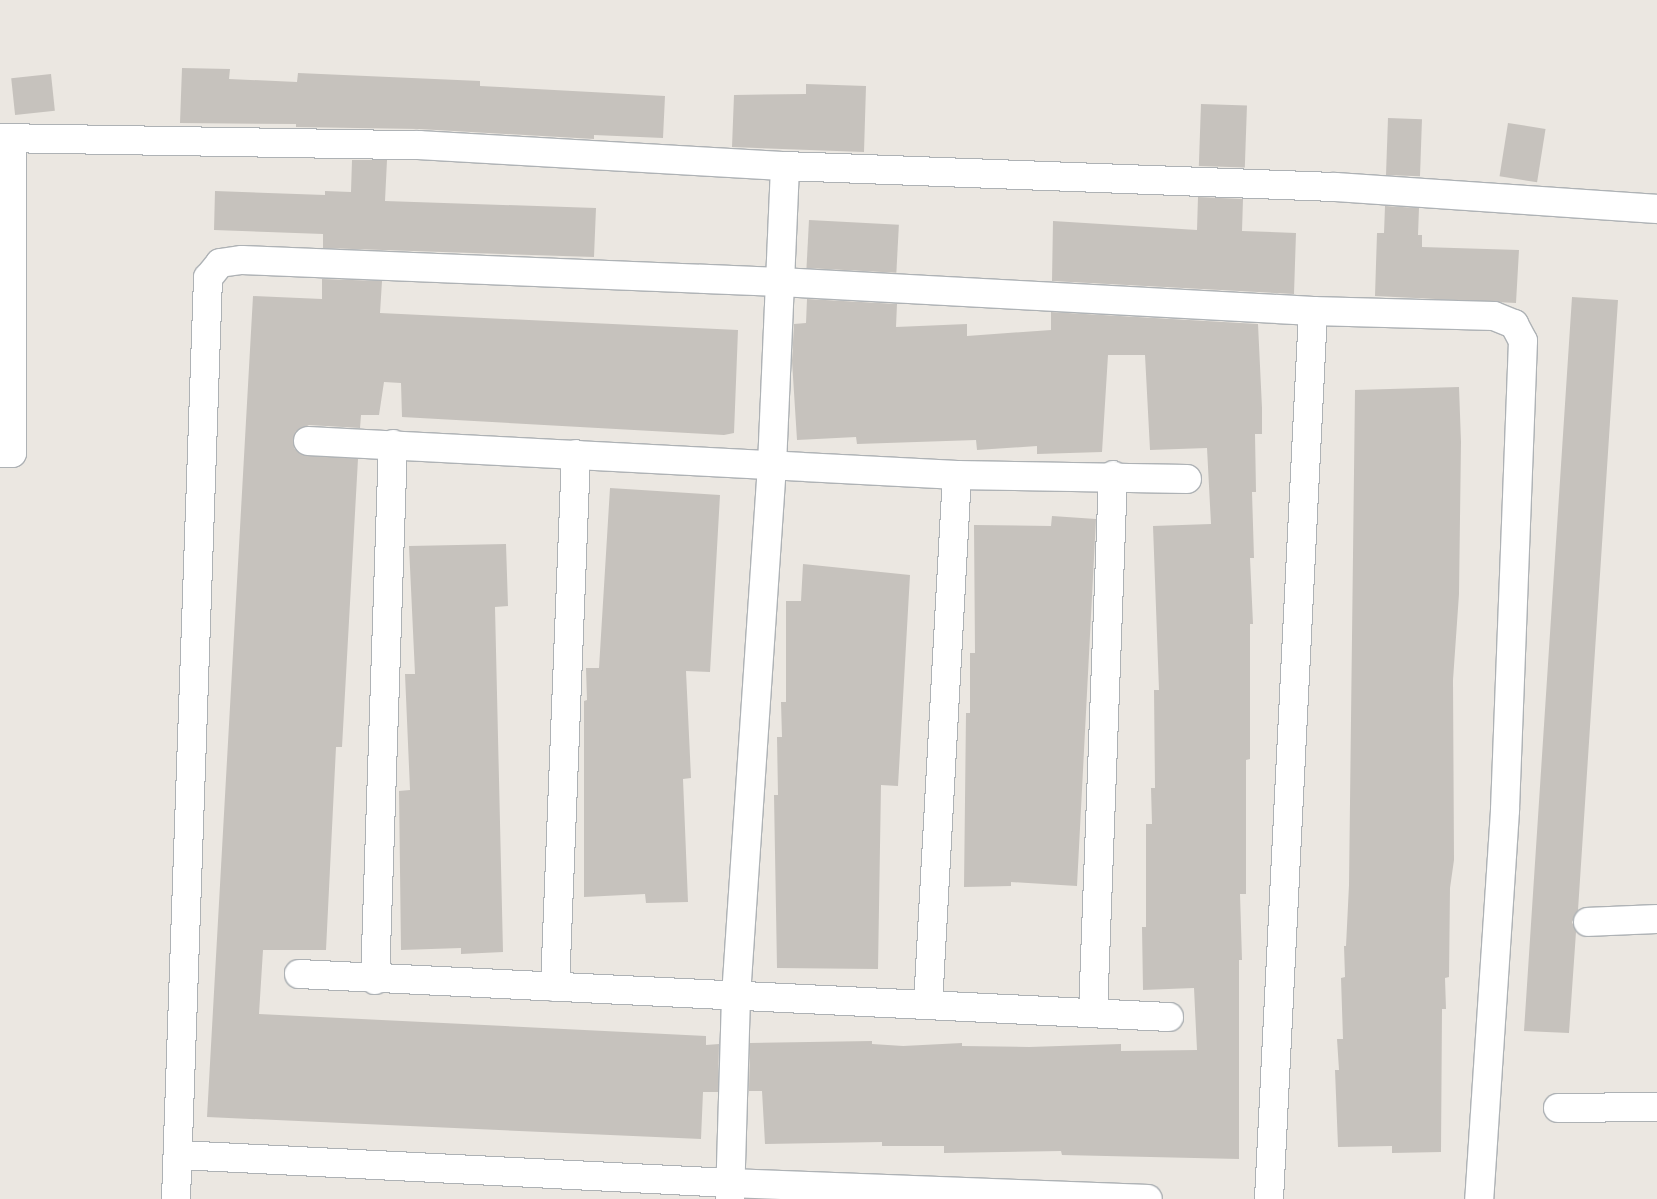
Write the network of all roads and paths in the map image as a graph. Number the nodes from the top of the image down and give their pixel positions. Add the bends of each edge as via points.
1 (6, 138) edge
2 (785, 166) junction
3 (1657, 209) edge
4 (780, 282) junction
5 (1313, 311) junction
6 (308, 441) dead end
7 (394, 444) junction
8 (0, 452) edge
9 (576, 454) junction
10 (772, 465) junction
11 (957, 475) junction
12 (1113, 475) junction
13 (1187, 479) dead end
14 (1657, 919) edge
15 (1588, 922) dead end
16 (299, 974) dead end
17 (375, 980) junction
18 (555, 988) junction
19 (736, 996) junction
20 (928, 1005) junction
21 (1093, 1013) junction
22 (1169, 1017) dead end
23 (1657, 1107) edge
24 (1558, 1108) dead end
25 (179, 1155) junction
26 (730, 1191) edge
27 (176, 1199) edge
28 (1148, 1199) edge
29 (1269, 1199) edge
30 (1479, 1199) edge

1 - 2 street via 419,145
1 - 8 street via 12,453
2 - 3 street via 1335,187
2 - 4 street
4 - 5 street
4 - 10 street
4 - 25 street via 242,260 220,263 208,278
5 - 29 street
5 - 30 street via 1494,316 1514,324 1523,341 1505,811
6 - 7 street
7 - 9 street
7 - 17 street
9 - 10 street
9 - 18 street
10 - 11 street
10 - 19 street
11 - 12 street
11 - 20 street
12 - 13 street
12 - 21 street
14 - 15 street
16 - 17 street
17 - 18 street
18 - 19 street
19 - 20 street
19 - 26 street
20 - 21 street
21 - 22 street
23 - 24 street
25 - 26 street
25 - 27 street
26 - 28 street

